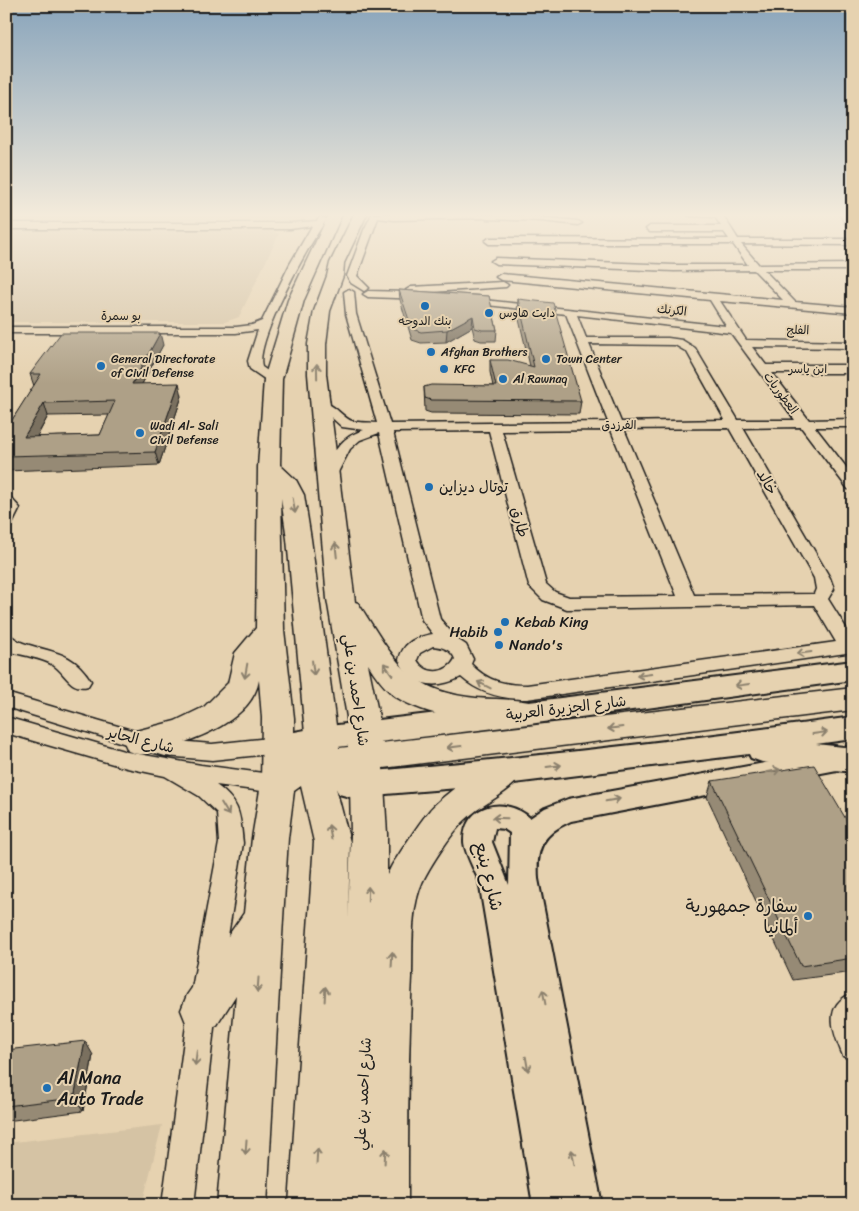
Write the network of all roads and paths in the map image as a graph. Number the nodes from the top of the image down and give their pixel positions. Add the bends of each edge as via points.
1 (292, 271) edge
2 (310, 271) edge
3 (335, 271) edge
4 (339, 271) edge
5 (354, 271) edge
6 (499, 271) edge
7 (676, 271) edge
8 (759, 271) edge
9 (334, 276) junction
10 (502, 281) junction
11 (686, 287) junction
12 (367, 292) junction
13 (713, 297) junction
14 (592, 300) junction
15 (506, 304) junction
16 (793, 305) junction
17 (350, 307) junction
18 (853, 310) edge
19 (570, 312) junction
20 (268, 322) junction
21 (6, 330) edge
22 (236, 330) junction
23 (734, 330) junction
24 (262, 338) junction
25 (581, 341) junction
26 (743, 343) junction
27 (853, 345) edge
28 (763, 369) junction
29 (853, 369) edge
30 (273, 379) junction
31 (320, 406) junction
32 (804, 423) junction
33 (853, 423) edge
34 (734, 424) junction
35 (616, 425) junction
36 (494, 426) junction
37 (385, 428) junction
38 (269, 467) junction
39 (329, 477) junction
40 (853, 486) edge
41 (6, 501) edge
42 (6, 523) edge
43 (819, 598) junction
44 (341, 599) junction
45 (687, 600) junction
46 (431, 620) junction
47 (270, 630) junction
48 (6, 640) edge
49 (424, 642) junction
50 (450, 643) junction
51 (851, 654) edge
52 (462, 666) junction
53 (81, 681) dead end
54 (853, 699) edge
55 (6, 700) edge
56 (529, 713) junction
57 (6, 725) edge
58 (853, 728) edge
59 (140, 742) junction
60 (279, 745) junction
61 (725, 746) junction
62 (365, 759) junction
63 (853, 760) edge
64 (319, 763) junction
65 (173, 770) junction
66 (506, 772) junction
67 (278, 784) junction
68 (526, 844) junction
69 (263, 919) junction
70 (853, 1006) edge
71 (202, 1010) junction
72 (853, 1046) edge
73 (178, 1205) edge
74 (242, 1205) edge
75 (314, 1205) edge
76 (357, 1205) edge
77 (382, 1205) edge
78 (552, 1205) edge
79 (583, 1205) edge

1 - 20 street
2 - 30 main road via 296,300
3 - 9 main road, شارع احمد بن علي
4 - 9 main road
5 - 12 street via 352,278
6 - 10 street
7 - 11 street
8 - 16 street
31 -> 9 main road, شارع احمد بن علي via 317,344 322,311
10 - 12 street via 432,290
10 - 14 street
10 - 15 street
11 - 13 street
11 - 14 street
12 - 15 street, الكرنك
12 - 17 street
12 - 17 street via 357,295 349,292
13 - 16 street
13 - 23 street, العطوريات
14 - 19 street, الكرنك
14 - 23 street, الكرنك
15 - 19 street, الكرنك
16 - 18 street
17 - 37 street
19 - 25 street
20 - 22 street, بو سمرة
20 - 24 street
21 - 22 street, بو سمرة
22 - 24 street, بو سمرة
23 - 26 street, العطوريات
24 - 30 street via 254,361 256,369
25 - 34 street, خالد via 668,341 688,346
25 - 35 street
26 - 27 street, الفلج
26 - 28 street, العطوريات
28 - 29 street, ابن ياسر
28 - 32 street, العطوريات
30 - 38 main road
31 - 37 street, الفرزدق via 347,424
31 - 39 main road, شارع احمد بن علي
32 - 33 street, الفرزدق
32 - 34 street, الفرزدق
32 - 40 street, العطوريات
34 - 35 street, الفرزدق
34 - 43 street, خالد via 822,578 825,589
35 - 36 street, الفرزدق
35 - 45 street
36 - 37 street, الفرزدق
36 - 45 street, طارق via 538,586 549,596 567,603
37 - 39 street, الفرزدق via 351,438
37 - 46 street
38 - 47 main road
38 -> 64 main road via 288,485 292,496 299,539
44 -> 39 main road, شارع احمد بن علي
41 - 42 street via 12,508
43 - 45 street
43 - 51 street
56 -> 44 main road via 464,709 432,702 402,686
44 - 62 main road, شارع احمد بن علي via 363,717
46 - 49 street
46 - 50 street
47 -> 59 main road via 250,653 243,686 216,715 183,731
47 - 60 main road
48 - 53 street via 14,647 60,660
49 - 50 street via 442,640
49 - 52 street via 408,654 414,671 428,678 437,678 453,674
50 - 52 street via 462,652
51 -> 52 street, شارع الجزيرة العربية via 511,693 481,684
51 -> 56 main road, شارع الجزيرة العربية
54 -> 62 main road
55 - 59 street, شارع الحاير
56 - 62 main road, شارع الجزيرة العربية
57 - 65 street, شارع الحاير via 83,749
61 -> 58 main road, شارع الجزيرة العربية
59 - 60 street, شارع الحاير via 165,748 212,752
60 - 64 main road
60 - 67 main road
61 - 63 main road
66 -> 61 main road, شارع الجزيرة العربية
62 - 64 main road, شارع الجزيرة العربية
62 - 64 main road via 351,782
62 - 66 main road, شارع الجزيرة العربية
76 -> 62 main road, شارع احمد بن علي via 365,1062 369,834
68 -> 63 street via 538,826 552,816 587,805
64 - 67 main road via 297,771
75 -> 64 main road via 332,842
65 - 67 street, شارع الحاير
65 -> 71 street via 211,793 230,818 231,843
77 -> 66 main road via 386,1055 395,911 405,877 442,821 479,789
67 - 69 main road
68 -> 78 street, شارع ينبع via 520,825 510,818 492,818 480,826 478,842 494,881
79 -> 68 street, شارع ينبع via 527,906 522,870
69 - 71 main road
69 -> 74 main road
70 - 72 street via 845,1016
71 -> 73 street

